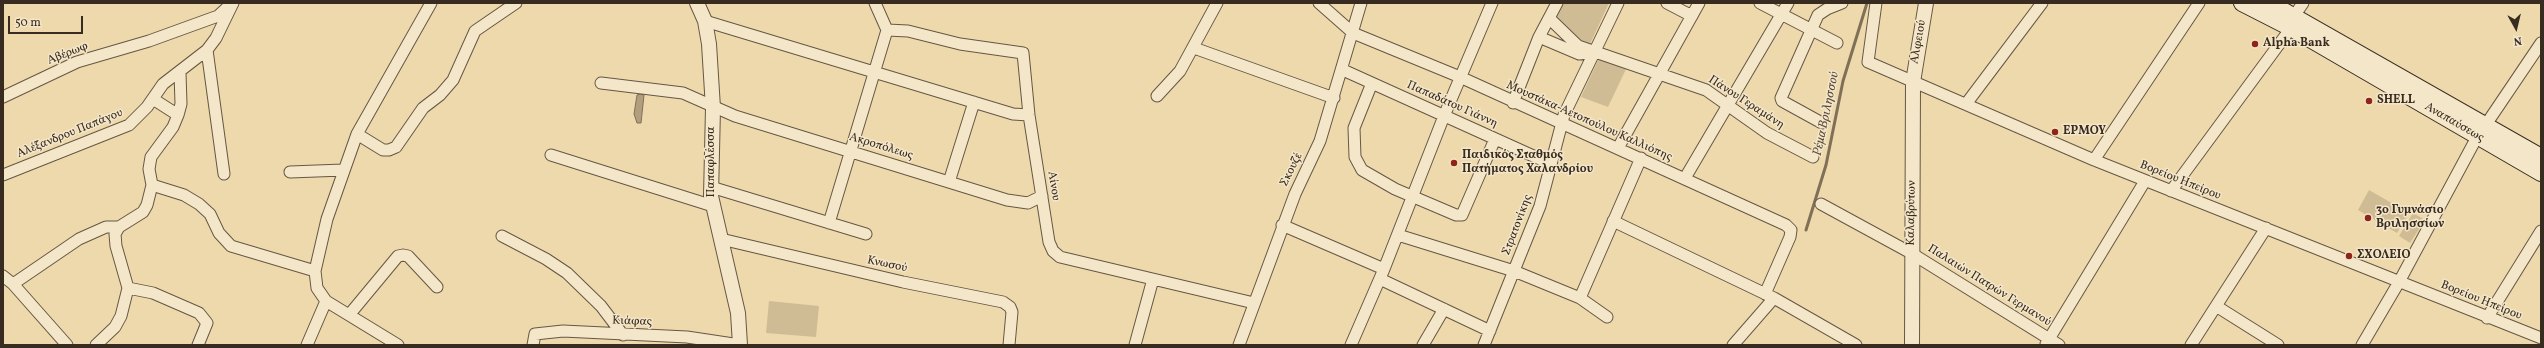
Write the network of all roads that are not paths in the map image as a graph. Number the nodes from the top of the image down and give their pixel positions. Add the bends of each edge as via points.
1 (233, 3) edge
2 (431, 3) edge
3 (516, 3) edge
4 (697, 3) edge
5 (874, 3) edge
6 (1217, 3) edge
7 (1319, 3) edge
8 (1361, 3) edge
9 (1492, 3) edge
10 (1557, 3) edge
11 (1618, 3) edge
12 (1667, 3) edge
13 (1699, 3) edge
14 (1760, 3) edge
15 (1788, 3) edge
16 (1842, 3) edge
17 (1876, 3) edge
18 (1926, 3) edge
19 (2042, 3) edge
20 (2199, 3) edge
21 (2242, 3) edge
22 (2270, 3) edge
23 (1781, 14) junction
24 (1692, 16) junction
25 (2296, 16) edge
26 (1549, 18) junction
27 (705, 21) junction
28 (1810, 29) junction
29 (887, 30) junction
30 (1353, 33) junction
31 (1539, 37) junction
32 (1837, 43) dead end
33 (2541, 43) edge
34 (1194, 48) junction
35 (208, 50) junction
36 (1595, 52) junction
37 (1342, 70) junction
38 (180, 72) junction
39 (875, 74) junction
40 (1660, 74) junction
41 (1460, 77) junction
42 (1913, 82) junction
43 (601, 83) dead end
44 (1372, 83) junction
45 (1157, 96) dead end
46 (3, 97) edge
47 (1334, 98) junction
48 (153, 100) junction
49 (974, 102) junction
50 (1513, 103) junction
51 (1966, 104) junction
52 (1728, 105) junction
53 (712, 108) junction
54 (178, 115) junction
55 (1029, 115) junction
56 (1444, 116) junction
57 (1822, 123) dead end
58 (1560, 124) junction
59 (2481, 131) junction
60 (357, 134) junction
61 (1495, 139) junction
62 (1618, 148) junction
63 (852, 151) junction
64 (550, 155) dead end
65 (1813, 157) dead end
66 (2541, 157) edge
67 (1641, 158) junction
68 (2094, 160) junction
69 (1551, 164) junction
70 (343, 170) junction
71 (290, 172) dead end
72 (2541, 173) edge
73 (224, 174) dead end
74 (3, 175) edge
75 (1685, 178) junction
76 (2145, 180) junction
77 (949, 182) junction
78 (152, 185) junction
79 (711, 187) junction
80 (2171, 191) junction
81 (1042, 196) junction
82 (1412, 196) junction
83 (1821, 204) dead end
84 (713, 206) junction
85 (1613, 221) junction
86 (829, 223) junction
87 (1282, 225) junction
88 (119, 227) junction
89 (2266, 228) junction
90 (2541, 231) edge
91 (866, 234) dead end
92 (1398, 235) junction
93 (502, 236) dead end
94 (721, 239) junction
95 (1911, 253) junction
96 (315, 271) junction
97 (1514, 271) junction
98 (1382, 274) junction
99 (3, 276) edge
100 (1153, 279) junction
101 (2399, 282) junction
102 (13, 284) junction
103 (437, 287) dead end
104 (128, 288) junction
105 (1770, 296) junction
106 (1580, 298) junction
107 (326, 301) junction
108 (1254, 303) junction
109 (2216, 306) junction
110 (1444, 309) junction
111 (349, 315) junction
112 (1607, 317) dead end
113 (2487, 318) junction
114 (1490, 331) junction
115 (623, 335) junction
116 (2541, 338) edge
117 (2047, 342) edge
118 (67, 345) edge
119 (96, 345) edge
120 (198, 345) edge
121 (307, 345) edge
122 (398, 345) edge
123 (533, 345) edge
124 (740, 345) edge
125 (1009, 345) edge
126 (1135, 345) edge
127 (1239, 345) edge
128 (1351, 345) edge
129 (1423, 345) edge
130 (1484, 345) edge
131 (1733, 345) edge
132 (1856, 345) edge
133 (1912, 345) edge
134 (2059, 345) edge
135 (2191, 345) edge
136 (2278, 345) edge
137 (2362, 345) edge

1 - 35 street, Αλέξανδρου Παπάγου
1 - 46 street, Αβέρωφ via 218,16 77,62
2 - 60 street
3 - 60 street via 475,31 453,80 440,95 423,108 396,147 383,150
4 - 27 street, Παπαφλέσσα
5 - 29 street
6 - 34 street
7 - 30 street, Μουστάκα-Αετοπούλου Καλλιόπης
8 - 30 street, Σκουζέ
9 - 41 street
10 - 26 street
11 - 36 street, Στρατονίκης
12 - 24 street
13 - 24 street
14 - 23 street
15 - 23 street
16 - 28 street via 1820,13
17 - 42 street, Βορείου Ηπείρου via 1868,62
18 - 42 street, Αλφειού
19 - 51 street
20 - 68 street
21 - 25 main road, Αναπαύσεως
22 - 25 main road, Αναπαύσεως
23 - 28 street
23 - 52 street
24 - 40 street
25 - 59 main road, Αναπαύσεως
25 - 80 street
26 - 31 street
26 - 36 street, Πάνου Γεραμάνη via 1575,44
27 - 39 street
27 - 53 street, Παπαφλέσσα via 709,38
28 - 32 street
28 - 57 street via 1781,99
29 - 39 street
29 - 55 street, Αίνου via 908,31 960,44 1023,53
30 - 37 street, Σκουζέ
30 - 41 street, Μουστάκα-Αετοπούλου Καλλιόπης
31 - 36 street via 1579,54
31 - 50 street
33 - 59 street
34 - 45 street via 1180,71
34 - 47 street
35 - 38 street, Αλέξανδρου Παπάγου
35 - 73 street
36 - 40 street, Πάνου Γεραμάνη
36 - 58 street, Στρατονίκης
37 - 44 street, Παπαδάτου Γιάννη
37 - 47 street, Σκουζέ
38 - 48 street, Αλέξανδρου Παπάγου via 164,84
38 - 54 street via 181,104
39 - 49 street
39 - 63 street
40 - 52 street, Πάνου Γεραμάνη via 1706,90
40 - 62 street
41 - 50 street, Μουστάκα-Αετοπούλου Καλλιόπης
41 - 56 street
42 - 51 street, Βορείου Ηπείρου
42 - 95 street, Καλαβρύτων
43 - 53 street, Ακροπόλεως via 676,91
44 - 56 street, Παπαδάτου Γιάννη
44 - 82 street via 1354,128 1357,162 1362,170 1374,178
47 - 87 street, Σκουζέ via 1317,149 1294,194
48 - 54 street
48 - 74 street, Αλέξανδρου Παπάγου via 130,125 118,131
49 - 55 street via 1013,114
49 - 77 street
50 - 58 street, Μουστάκα-Αετοπούλου Καλλιόπης
51 - 68 street, Βορείου Ηπείρου
52 - 65 street, Πάνου Γεραμάνη via 1767,133
52 - 75 street
53 - 63 street, Ακροπόλεως
53 - 79 street, Παπαφλέσσα
54 - 78 street via 173,127 151,156 149,170
55 - 81 street, Αίνου
56 - 61 street, Παπαδάτου Γιάννη
56 - 82 street
58 - 62 street, Μουστάκα-Αετοπούλου Καλλιόπης
58 - 69 street, Στρατονίκης
59 - 66 main road, Αναπαύσεως
59 - 72 main road, Αναπαύσεως
59 - 101 street
60 - 70 street
61 - 69 street, Παπαδάτου Γιάννη
61 - 82 street via 1462,215 1456,215
62 - 67 street, Μουστάκα-Αετοπούλου Καλλιόπης
63 - 77 street, Ακροπόλεως
63 - 86 street
64 - 84 street
67 - 75 street, Μουστάκα-Αετοπούλου Καλλιόπης
67 - 85 street
68 - 76 street, Βορείου Ηπείρου
69 - 97 street, Στρατονίκης via 1540,206
70 - 71 street
70 - 96 street
75 - 105 street, Μουστάκα-Αετοπούλου Καλλιόπης via 1789,227 1790,237
76 - 80 street, Βορείου Ηπείρου
76 - 117 street
77 - 81 street, Ακροπόλεως via 1023,203
78 - 88 street via 146,209
78 - 96 street via 163,187 199,204 210,214 219,233 231,246
79 - 84 street, Παπαφλέσσα
79 - 86 street
80 - 89 street, Βορείου Ηπείρου
81 - 100 street, Αίνου via 1048,242 1060,257
82 - 92 street
83 - 95 street, Παλαιών Πατρών Γερμανού
84 - 94 street, Παπαφλέσσα
85 - 105 street
85 - 106 street
86 - 91 street
87 - 98 street
87 - 108 street, Σκουζέ
88 - 102 street via 106,227 79,240
88 - 104 street via 115,240
89 - 101 street, Βορείου Ηπείρου
89 - 109 street
90 - 113 street
92 - 97 street
92 - 98 street
93 - 115 street via 567,273 601,306
94 - 124 street, Παπαφλέσσα via 741,326
94 - 125 street, Κνωσού via 903,282 1003,302 1012,312
95 - 117 street, Παλαιών Πατρών Γερμανού
95 - 133 street, Καλαβρύτων
96 - 107 street via 317,288
97 - 106 street
97 - 114 street, Στρατονίκης
98 - 110 street
98 - 128 street
99 - 102 street
100 - 108 street, Αίνου
100 - 126 street
101 - 113 street, Βορείου Ηπείρου
101 - 137 street
102 - 118 street
103 - 111 street via 408,256 398,256
104 - 119 street via 118,322
104 - 120 street via 153,293 199,313 207,323
105 - 131 street
105 - 132 street
106 - 112 street
107 - 111 street
107 - 121 street
108 - 127 street, Σκουζέ
109 - 135 street
109 - 136 street
110 - 114 street
110 - 129 street
111 - 122 street
113 - 116 street, Βορείου Ηπείρου
114 - 130 street, Στρατονίκης
115 - 123 street, Κιάφας via 573,331 537,333 533,337
115 - 124 street, Κιάφας via 686,337
117 - 134 street, Παλαιών Πατρών Γερμανού

